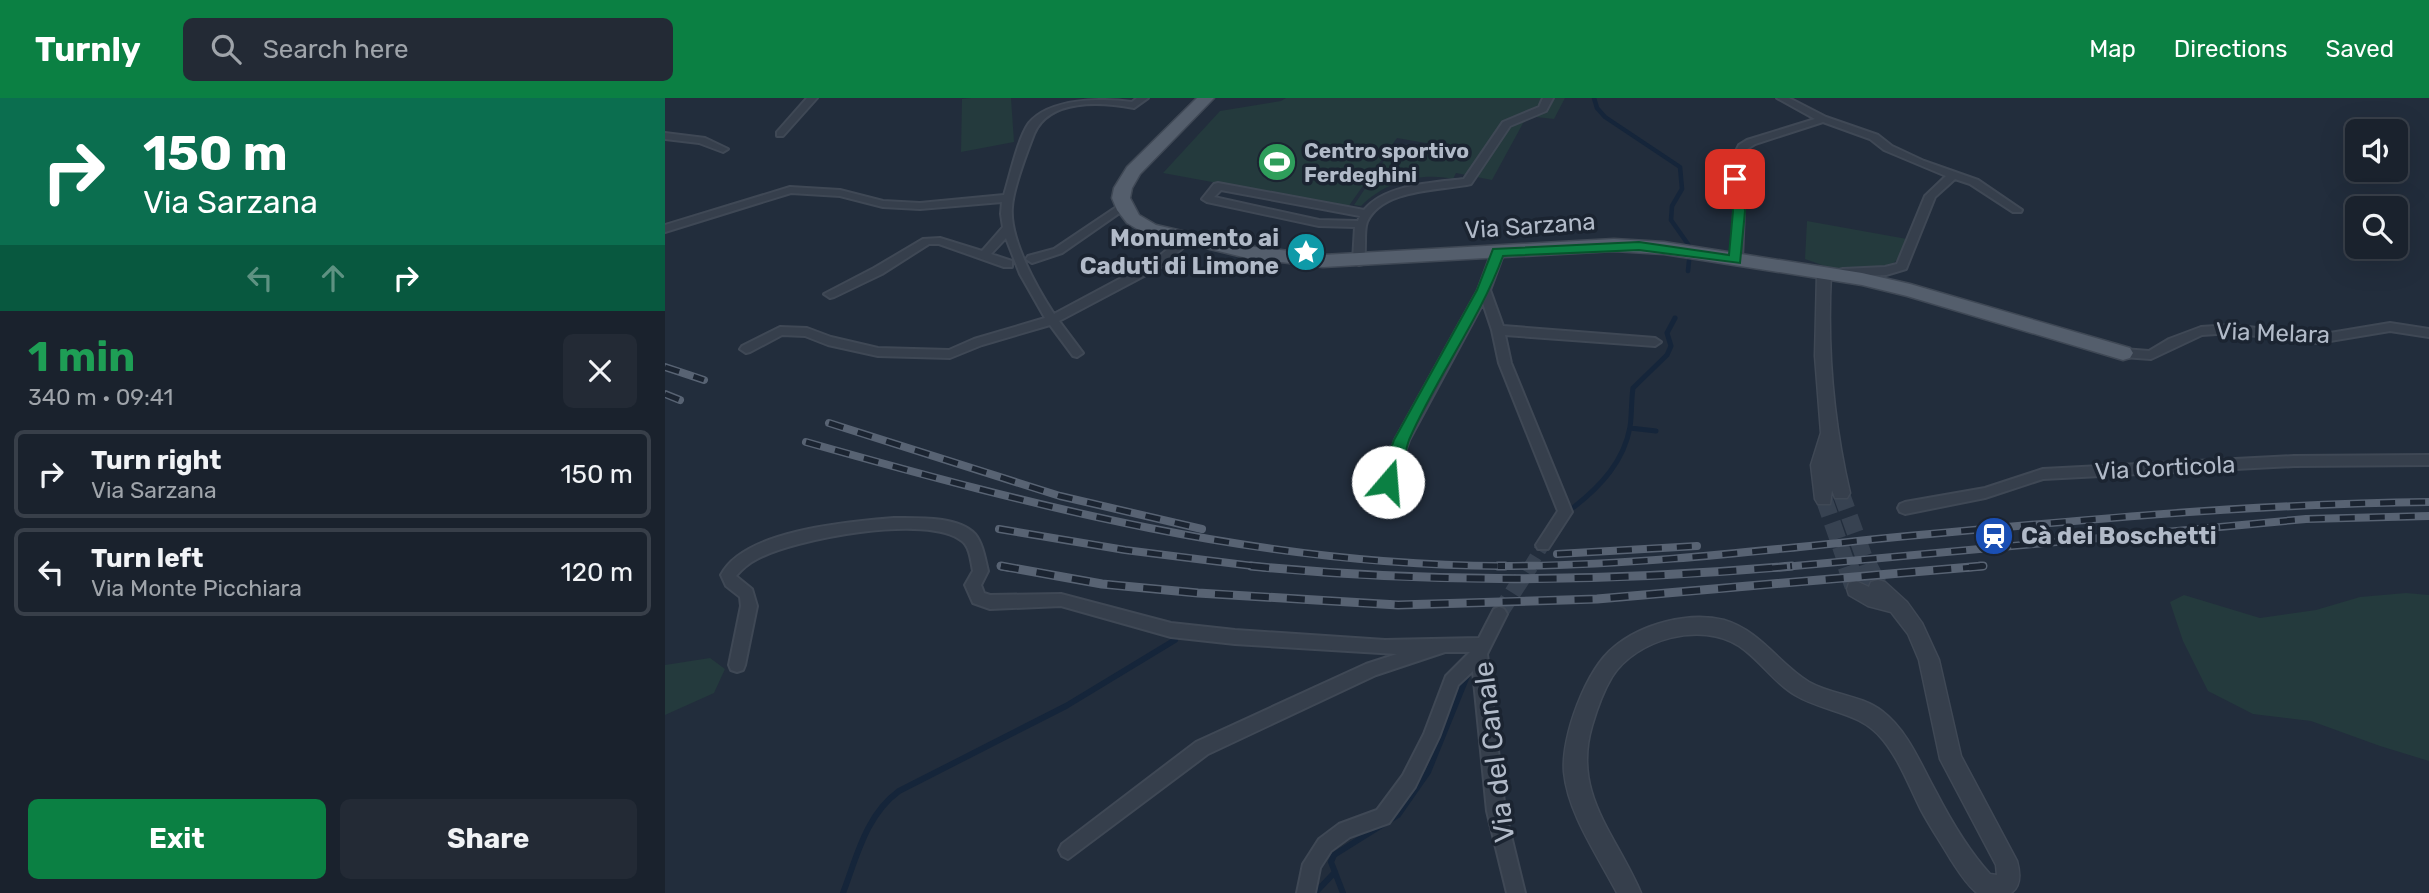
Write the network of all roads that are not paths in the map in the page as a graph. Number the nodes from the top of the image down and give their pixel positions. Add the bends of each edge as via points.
1 (812, 98) edge
2 (1143, 98) edge
3 (1206, 98) edge
4 (1548, 98) edge
5 (1782, 98) edge
6 (1823, 119) junction
7 (780, 134) dead end
8 (665, 136) edge
9 (723, 149) dead end
10 (1953, 174) junction
11 (1007, 198) junction
12 (1124, 205) junction
13 (2017, 210) dead end
14 (1363, 219) junction
15 (1009, 228) junction
16 (665, 229) edge
17 (1187, 239) junction
18 (1498, 252) junction
19 (984, 255) junction
20 (1033, 259) dead end
21 (1735, 260) junction
22 (1359, 261) junction
23 (1008, 264) dead end
24 (1824, 274) junction
25 (1484, 290) junction
26 (830, 293) dead end
27 (1050, 321) junction
28 (1498, 330) junction
29 (2429, 333) edge
30 (1655, 342) dead end
31 (746, 349) dead end
32 (1077, 353) dead end
33 (2123, 353) joint
34 (2429, 460) edge
35 (1388, 482) dead end
36 (1833, 496) tunnel mouth
37 (1905, 508) dead end
38 (1543, 545) tunnel mouth
39 (1878, 588) tunnel mouth
40 (1856, 589) tunnel mouth
41 (1896, 605) junction
42 (1499, 614) tunnel mouth
43 (1445, 645) junction
44 (1481, 649) junction
45 (737, 665) dead end
46 (1068, 850) dead end
47 (1306, 893) edge
48 (1515, 893) edge
49 (1629, 893) edge

1 - 7 street
2 - 11 street via 1135,105 1083,99 1046,110 1034,122
3 - 12 main road via 1128,178 1121,198
4 - 14 street via 1543,108 1506,124 1467,182 1385,198
5 - 6 street
6 - 10 street
6 - 21 street via 1741,148 1735,179 1739,211
8 - 9 street via 701,140
10 - 13 street
10 - 24 street via 1930,197 1902,266
11 - 15 street
11 - 16 street via 920,206 790,190
12 - 17 main road, Via Sarzana via 1133,219 1150,229
12 - 20 street via 1058,251
14 - 14 street via 1319,223 1207,199 1218,186
14 - 22 street
15 - 19 street
15 - 27 street
17 - 22 main road, Via Sarzana via 1283,258
17 - 27 street via 1157,264
18 - 21 main road, Via Sarzana via 1639,246
18 - 22 main road, Via Sarzana
18 - 25 street
19 - 23 street
19 - 26 street via 927,241
21 - 24 main road, Via Sarzana
24 - 33 main road, Via Sarzana via 1910,290
24 - 36 street via 1823,392 1828,431 1820,465
25 - 28 street
25 - 35 street via 1402,440
27 - 31 street via 950,354 878,352 807,332 780,331
27 - 32 street
28 - 30 street
28 - 38 street via 1505,362 1565,512
29 - 33 street, Via Melara via 2390,327 2318,339 2231,328 2201,331 2151,355
34 - 37 street, Via Corticola via 2294,460 2043,474 1985,493
39 - 41 street
40 - 41 street
41 - 49 street via 1915,629 1929,660 1951,759 2006,860 2007,882 1998,888 1983,884 1972,872 1879,720 1802,688 1759,647 1739,635 1701,624 1649,638 1613,661 1582,726 1576,754 1578,788
42 - 44 street, Via del Canale
43 - 44 street
43 - 45 street via 1385,647 1235,637 1171,630 1062,600 990,602 978,598 973,585 981,571 971,539 940,527 903,524 811,533 751,554 733,568 728,575 747,594 749,606
43 - 46 street via 1372,669 1202,748
44 - 47 street via 1453,681 1409,781 1383,817 1345,830 1325,845 1312,864
44 - 48 street, Via del Canale via 1496,811

